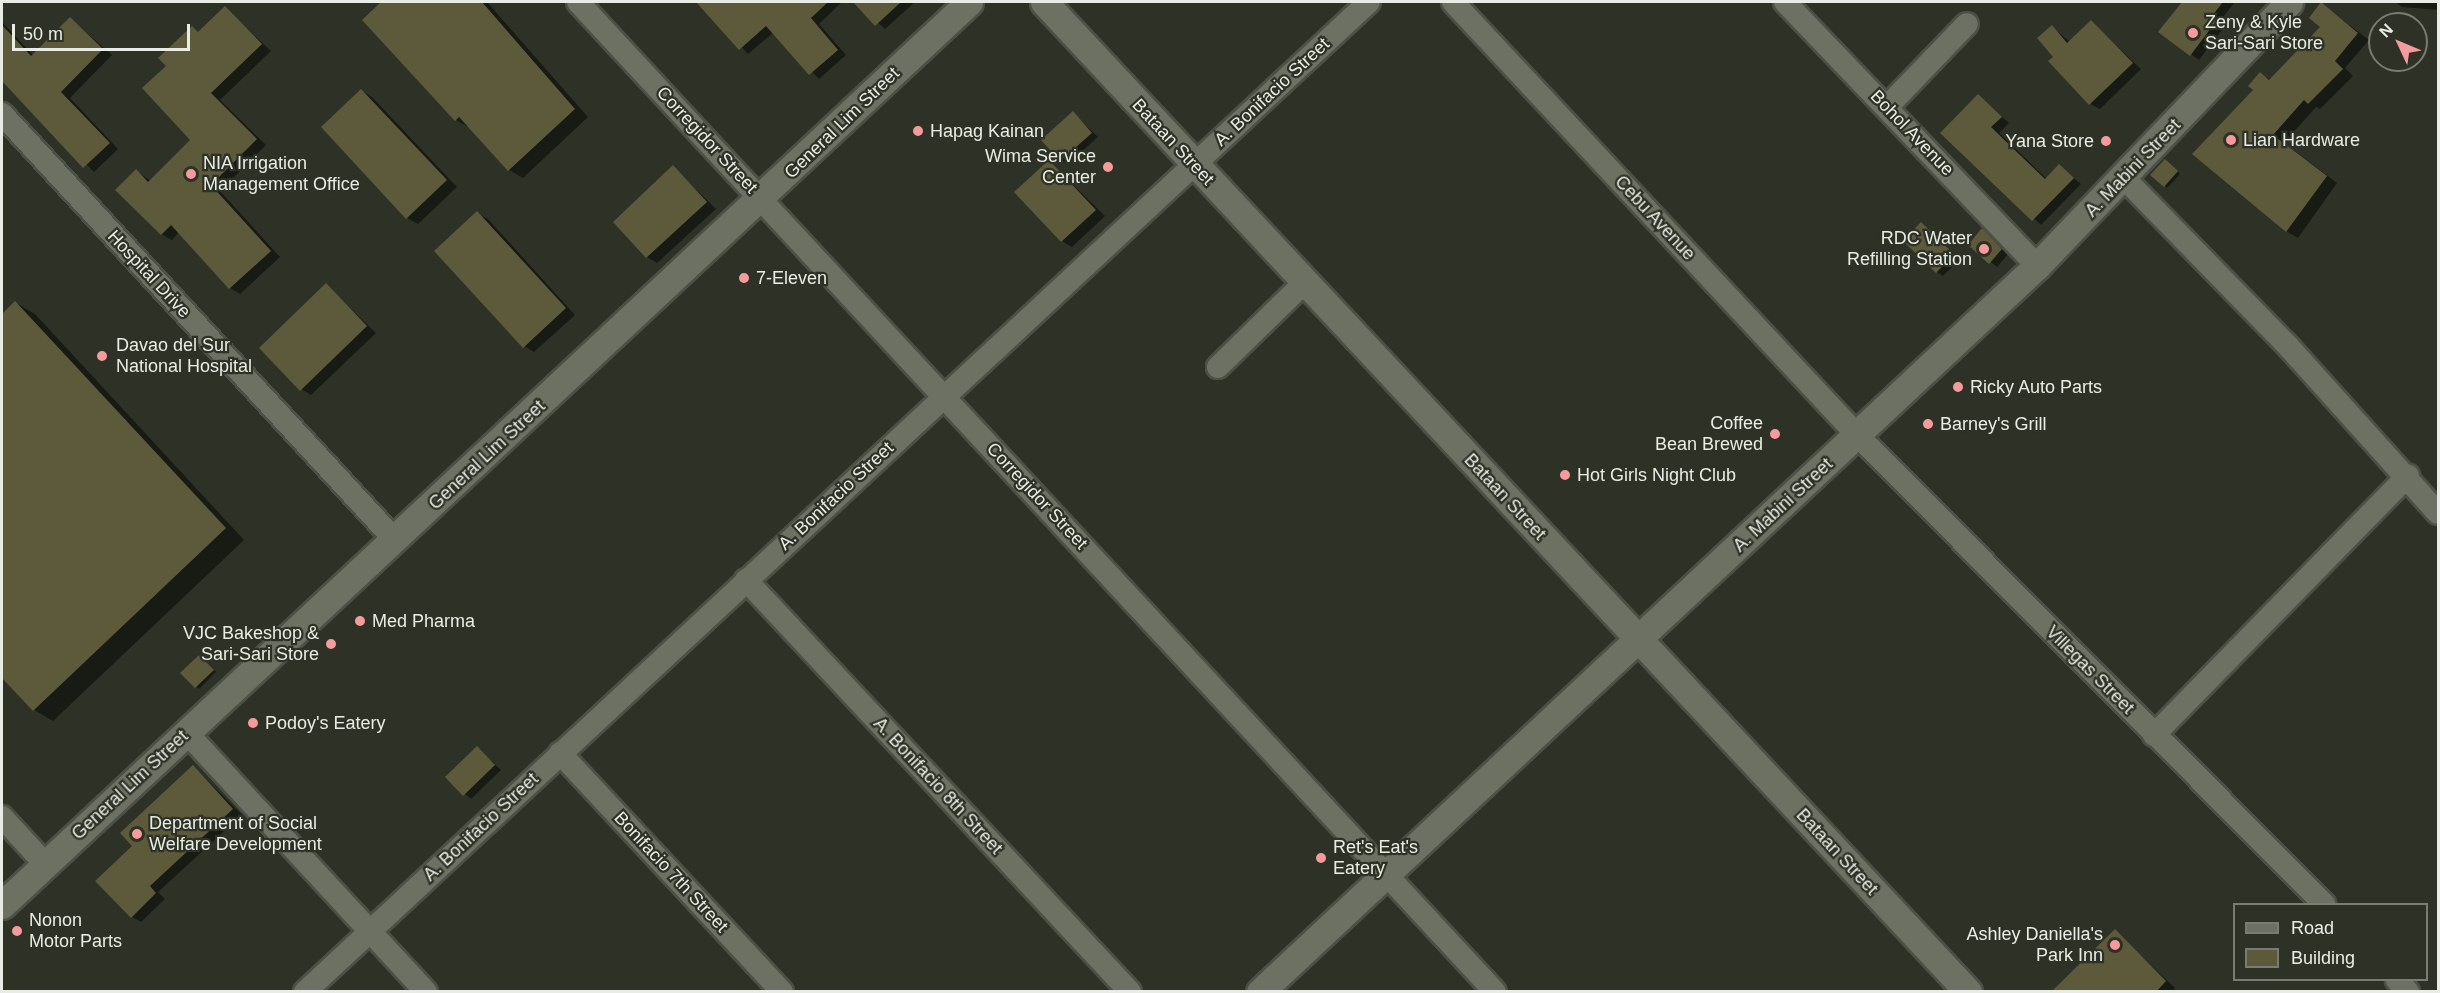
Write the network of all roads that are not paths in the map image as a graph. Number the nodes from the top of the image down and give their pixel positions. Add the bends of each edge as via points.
1 (578, 2) edge
2 (969, 2) edge
3 (1044, 2) edge
4 (1369, 2) edge
5 (1453, 2) edge
6 (1785, 2) edge
7 (2289, 2) edge
8 (1967, 24) dead end
9 (1887, 106) junction
10 (2, 114) edge
11 (1194, 165) junction
12 (2124, 178) junction
13 (762, 199) junction
14 (2037, 266) junction
15 (1304, 283) junction
16 (1218, 367) dead end
17 (943, 396) junction
18 (1857, 435) junction
19 (2408, 476) junction
20 (2439, 513) edge
21 (395, 540) junction
22 (746, 580) junction
23 (1638, 640) junction
24 (187, 733) junction
25 (2154, 735) junction
26 (560, 753) junction
27 (2, 817) edge
28 (45, 864) junction
29 (1387, 874) junction
30 (2323, 903) edge
31 (2, 905) edge
32 (370, 931) junction
33 (305, 992) edge
34 (426, 992) edge
35 (782, 992) edge
36 (1130, 992) edge
37 (1260, 992) edge
38 (1495, 992) edge
39 (1968, 992) edge

1 - 13 street, Corregidor Street
2 - 13 street, General Lim Street
3 - 11 street, Bataan Street
4 - 11 street, A. Bonifacio Street
5 - 18 street, Cebu Avenue
6 - 9 street, Bohol Avenue
7 - 12 street, A. Mabini Street
8 - 9 street
9 - 14 street, Bohol Avenue
10 - 21 street, Hospital Drive
11 - 15 street, Bataan Street
11 - 17 street, A. Bonifacio Street
12 - 14 street, A. Mabini Street
12 - 19 street
13 - 17 street, Corregidor Street
13 - 21 street, General Lim Street
14 - 18 street, A. Mabini Street
15 - 16 street
15 - 23 street, Bataan Street
17 - 22 street, A. Bonifacio Street
17 - 29 street, Corregidor Street
18 - 23 street, A. Mabini Street
18 - 25 street, Villegas Street
19 - 20 street
19 - 25 street
21 - 24 street, General Lim Street
22 - 26 street, A. Bonifacio Street
22 - 36 street, A. Bonifacio 8th Street
23 - 29 street, A. Mabini Street
23 - 39 street, Bataan Street
24 - 28 street, General Lim Street
24 - 32 street
25 - 30 street, Villegas Street
26 - 32 street, A. Bonifacio Street
26 - 35 street, Bonifacio 7th Street
27 - 28 street
28 - 31 street, General Lim Street
29 - 37 street, A. Mabini Street
29 - 38 street, Corregidor Street
32 - 33 street, A. Bonifacio Street
32 - 34 street

